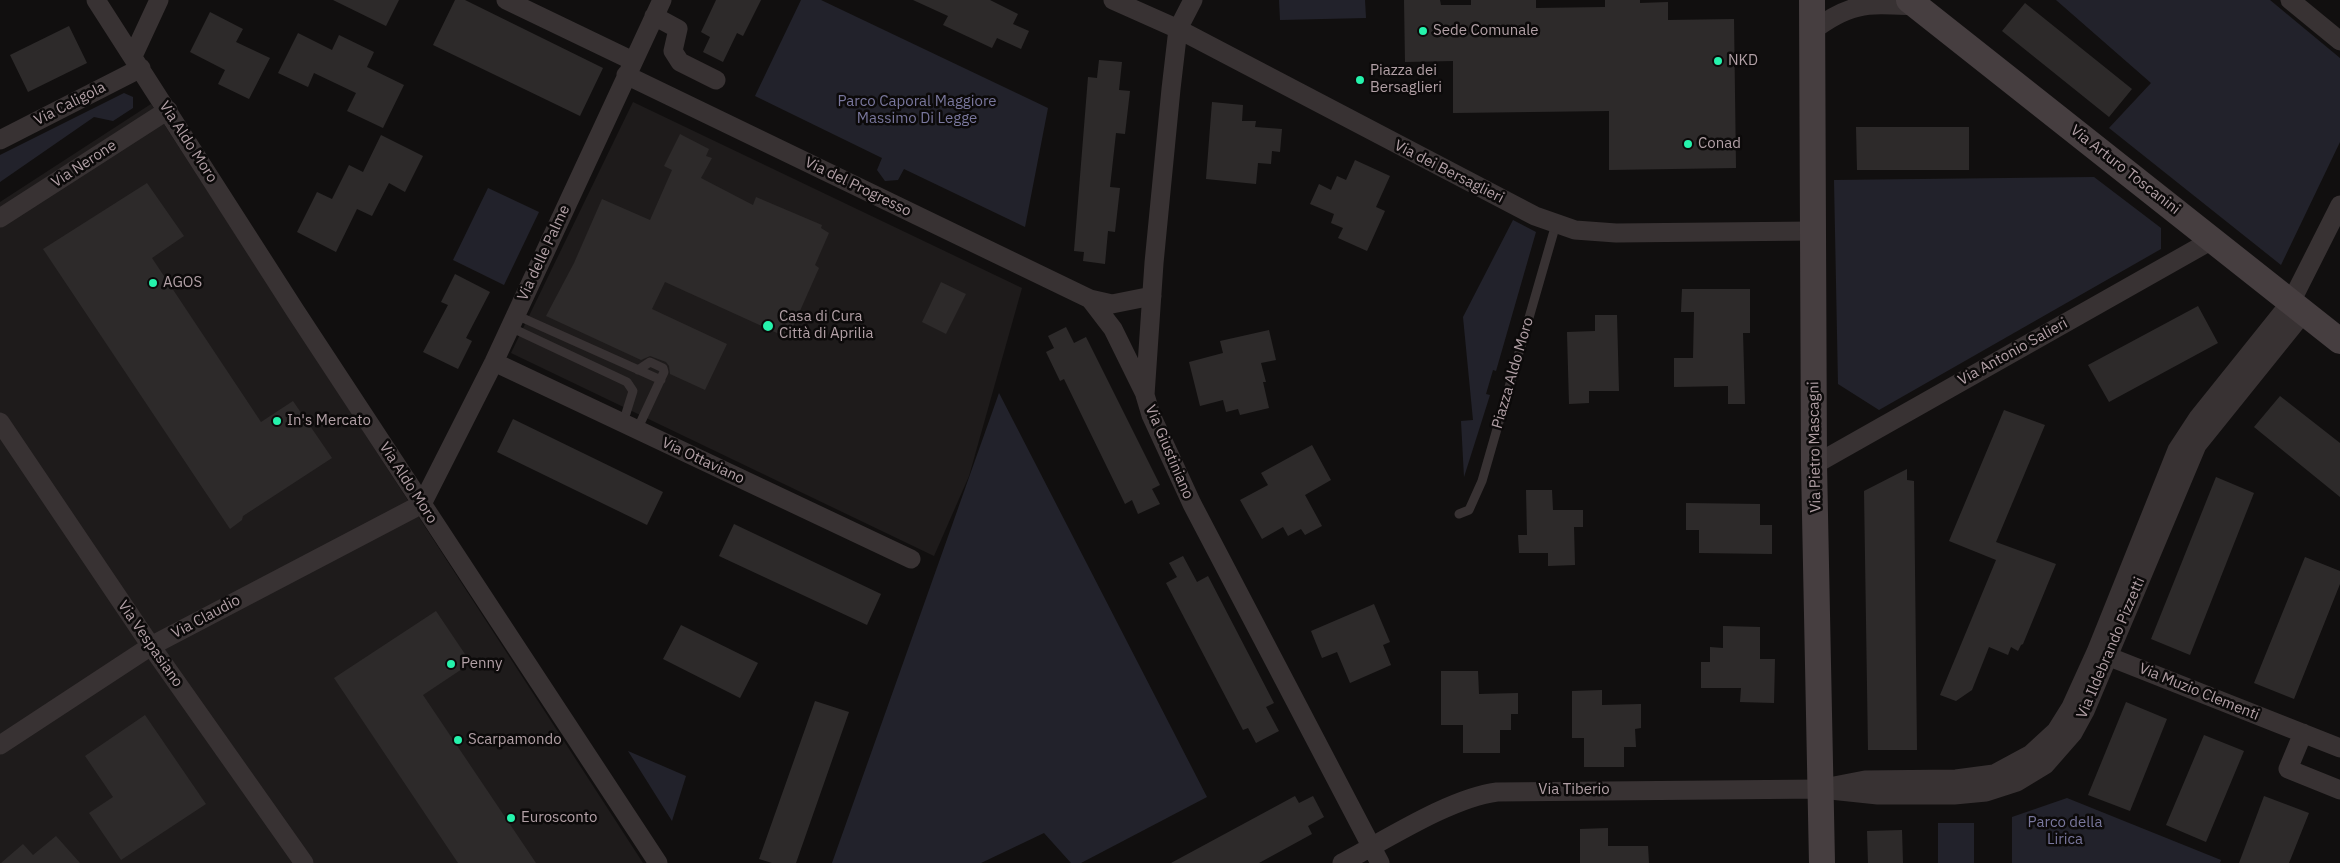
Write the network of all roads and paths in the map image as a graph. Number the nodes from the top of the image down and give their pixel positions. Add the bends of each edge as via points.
1 (96, 0) edge
2 (159, 0) edge
3 (506, 0) edge
4 (1113, 0) edge
5 (1193, 0) edge
6 (1812, 0) edge
7 (2290, 0) edge
8 (1913, 3) edge
9 (658, 8) edge
10 (1178, 29) junction
11 (1811, 32) junction
12 (2340, 41) edge
13 (137, 62) junction
14 (629, 68) junction
15 (716, 80) dead end
16 (168, 110) junction
17 (0, 140) edge
18 (2340, 205) edge
19 (0, 218) edge
20 (1556, 224) junction
21 (1813, 231) junction
22 (2212, 240) junction
23 (1152, 296) junction
24 (1090, 299) junction
25 (2298, 308) junction
26 (513, 321) junction
27 (2340, 341) edge
28 (494, 362) junction
29 (1145, 394) junction
30 (0, 422) edge
31 (630, 426) junction
32 (1814, 465) junction
33 (422, 504) junction
34 (1459, 514) dead end
35 (911, 560) dead end
36 (151, 646) junction
37 (2102, 654) junction
38 (2303, 733) junction
39 (0, 745) edge
40 (2340, 748) edge
41 (1821, 789) junction
42 (2340, 789) edge
43 (1376, 855) edge
44 (304, 863) edge
45 (658, 863) edge
46 (1342, 863) edge
47 (1822, 863) edge

1 - 13 street, Via Aldo Moro
2 - 13 street
3 - 14 street, Via del Progresso
4 - 10 street, Via dei Bersaglieri
5 - 10 street, Via Giustiniano
6 - 11 street, Via Pietro Mascagni
7 - 12 street
8 - 11 street via 1855,7 1831,17
8 - 22 street, Via Arturo Toscanini
9 - 14 street, Via delle Palme
9 - 15 street via 678,29 673,51 680,62
10 - 20 street, Via dei Bersaglieri via 1456,176
10 - 23 street, Via Giustiniano
11 - 21 street, Via Pietro Mascagni
13 - 16 street, Via Aldo Moro
13 - 17 street, Via Caligola
14 - 24 street, Via del Progresso
14 - 26 street, Via delle Palme
16 - 19 street, Via Nerone
16 - 33 street, Via Aldo Moro
18 - 25 street, Via Ildebrando Pizzetti
20 - 21 street, Via dei Bersaglieri via 1605,233
20 - 34 lane, Piazza Aldo Moro via 1482,481 1469,510
21 - 32 street, Via Pietro Mascagni
22 - 25 street, Via Arturo Toscanini
22 - 32 street, Via Antonio Salieri
23 - 24 street, Via del Progresso via 1112,304
23 - 29 street, Via Giustiniano
24 - 29 street, Via del Progresso via 1113,328
25 - 27 street, Via Arturo Toscanini
25 - 37 street, Via Ildebrando Pizzetti via 2197,445
26 - 28 street, Via delle Palme
26 - 31 lane via 627,382 633,391
26 - 31 lane via 660,380
28 - 31 street, Via Ottaviano
28 - 33 street, Via delle Palme
29 - 43 street, Via Giustiniano via 1150,415 1192,504
30 - 36 street, Via Vespasiano
31 - 35 street, Via Ottaviano
32 - 41 street, Via Pietro Mascagni
33 - 36 street, Via Claudio
33 - 45 street, Via Aldo Moro
36 - 39 street, Via Claudio
36 - 44 street, Via Vespasiano
37 - 38 street, Via Muzio Clementi
37 - 41 street, Via Ildebrando Pizzetti via 2056,732 2031,754 2005,769 1968,778 1865,780
38 - 40 street, Via Muzio Clementi
38 - 42 street via 2288,769
41 - 43 street, Via Tiberio via 1497,792 1455,804
41 - 47 street, Via Pietro Mascagni
43 - 46 street, Via Tiberio

